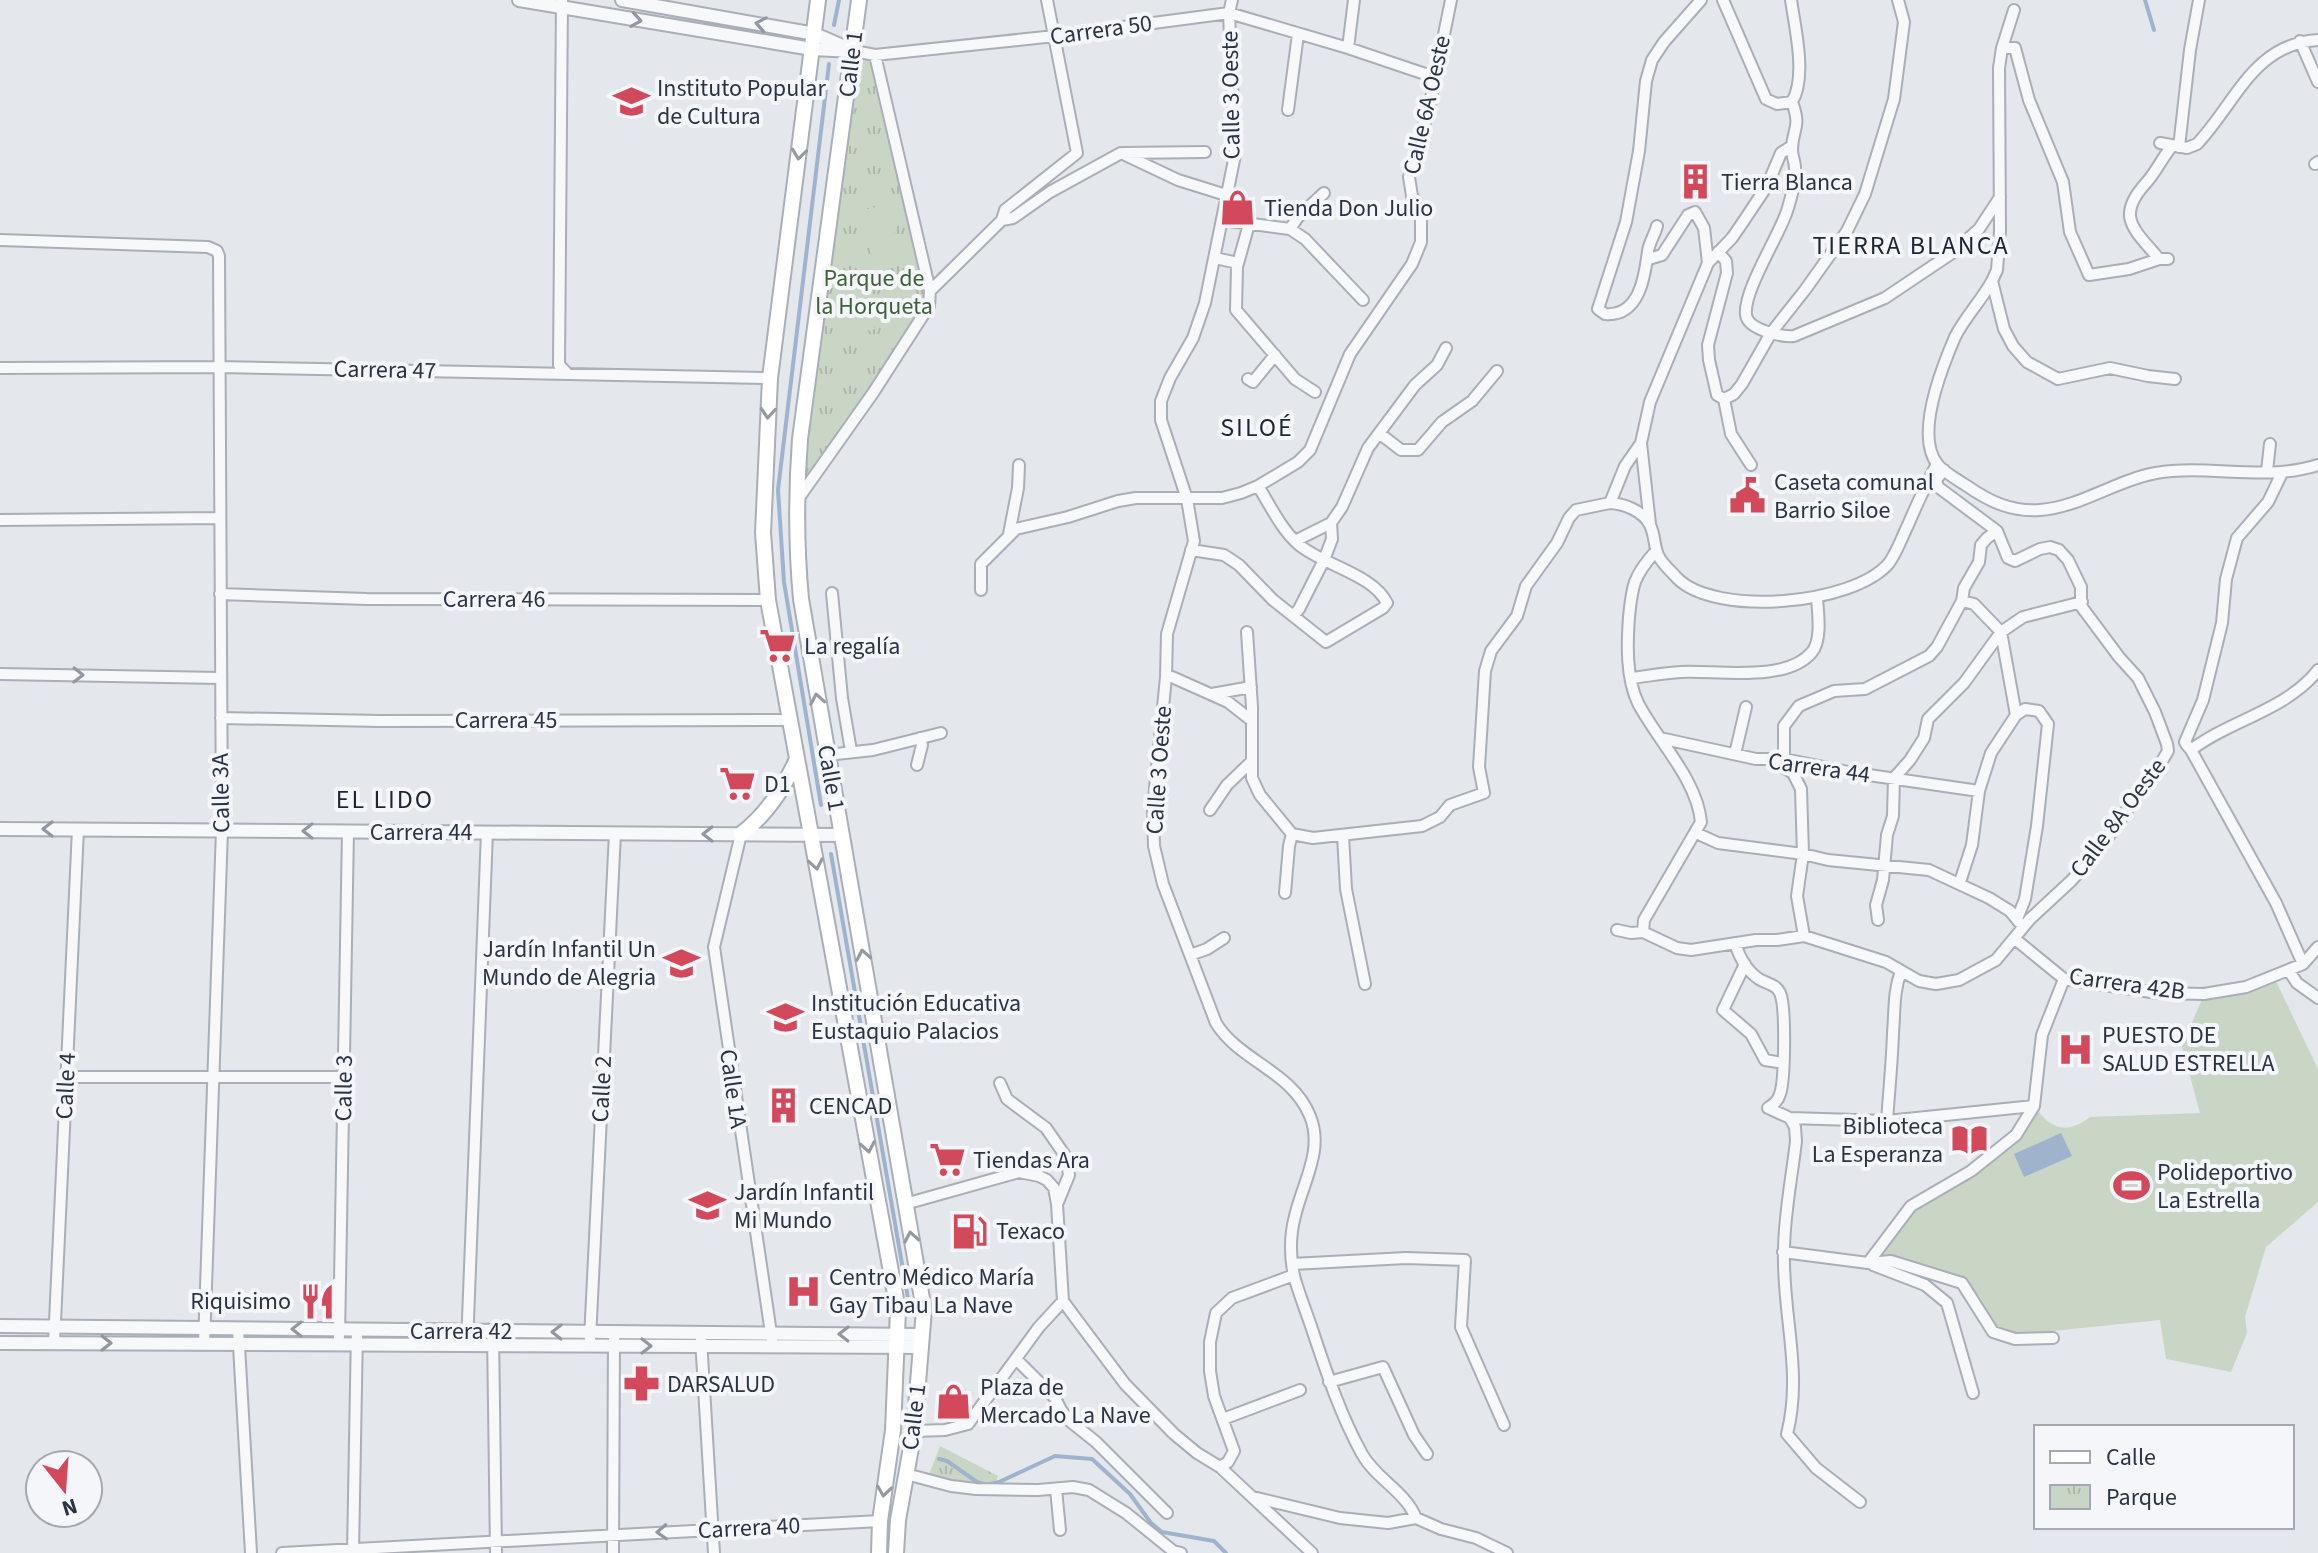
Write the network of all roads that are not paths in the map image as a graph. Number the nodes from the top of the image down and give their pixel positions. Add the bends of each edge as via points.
1 (519, 0) edge
2 (622, 0) edge
3 (818, 0) edge
4 (859, 0) edge
5 (1047, 0) edge
6 (1232, 0) edge
7 (1354, 0) edge
8 (1451, 0) edge
9 (1701, 0) edge
10 (1723, 0) edge
11 (1791, 0) edge
12 (1898, 0) edge
13 (2199, 0) edge
14 (562, 4) edge
15 (2014, 10) dead end
16 (1229, 13) junction
17 (815, 34) junction
18 (1298, 34) junction
19 (1055, 36) junction
20 (2318, 40) edge
21 (2300, 41) junction
22 (1348, 48) junction
23 (2002, 48) junction
24 (812, 49) junction
25 (854, 51) junction
26 (875, 55) junction
27 (1434, 77) junction
28 (2318, 82) edge
29 (1792, 102) junction
30 (1288, 110) dead end
31 (2160, 143) dead end
32 (1792, 146) junction
33 (2175, 146) junction
34 (1205, 152) dead end
35 (1121, 153) junction
36 (1324, 193) dead end
37 (1226, 195) junction
38 (2000, 197) junction
39 (1002, 220) junction
40 (1222, 220) junction
41 (1249, 224) junction
42 (1657, 226) dead end
43 (1290, 229) junction
44 (1979, 229) junction
45 (2000, 235) junction
46 (0, 240) edge
47 (1718, 252) junction
48 (1215, 258) junction
49 (1649, 259) junction
50 (1238, 263) junction
51 (1708, 263) junction
52 (1992, 281) junction
53 (930, 291) junction
54 (1363, 300) dead end
55 (1771, 333) junction
56 (1446, 348) dead end
57 (1275, 355) junction
58 (219, 367) junction
59 (0, 368) edge
60 (558, 370) junction
61 (1497, 371) dead end
62 (770, 378) junction
63 (1248, 379) dead end
64 (2175, 379) dead end
65 (1315, 392) dead end
66 (1724, 399) junction
67 (1379, 433) junction
68 (1641, 443) junction
69 (2270, 444) dead end
70 (1019, 465) dead end
71 (1751, 465) dead end
72 (2318, 465) edge
73 (1941, 467) junction
74 (2267, 471) junction
75 (2282, 473) junction
76 (1258, 486) junction
77 (1187, 499) junction
78 (795, 502) junction
79 (1610, 503) junction
80 (220, 518) junction
81 (0, 520) edge
82 (1331, 523) junction
83 (1650, 524) junction
84 (1997, 531) junction
85 (1009, 536) junction
86 (1295, 541) junction
87 (1191, 550) junction
88 (1656, 551) junction
89 (1324, 560) junction
90 (981, 590) dead end
91 (832, 593) dead end
92 (220, 594) junction
93 (1817, 598) junction
94 (768, 600) junction
95 (1962, 601) junction
96 (2082, 602) junction
97 (1293, 616) junction
98 (1247, 632) dead end
99 (2001, 632) junction
100 (2318, 670) edge
101 (0, 674) edge
102 (1166, 677) junction
103 (220, 678) junction
104 (1631, 678) junction
105 (1251, 687) junction
106 (1212, 694) junction
107 (1746, 707) dead end
108 (2016, 715) junction
109 (221, 718) junction
110 (791, 720) junction
111 (1251, 720) junction
112 (941, 733) dead end
113 (920, 738) junction
114 (1660, 738) junction
115 (2188, 746) junction
116 (851, 751) junction
117 (2168, 751) junction
118 (1735, 754) junction
119 (827, 755) junction
120 (798, 758) junction
121 (1779, 760) junction
122 (1252, 761) junction
123 (917, 765) dead end
124 (1894, 778) junction
125 (1979, 791) junction
126 (1210, 810) dead end
127 (0, 829) edge
128 (78, 829) junction
129 (222, 830) junction
130 (348, 831) junction
131 (487, 832) junction
132 (615, 833) junction
133 (1696, 833) junction
134 (741, 834) junction
135 (1292, 834) junction
136 (811, 835) junction
137 (842, 835) junction
138 (1343, 835) junction
139 (1803, 854) junction
140 (1884, 864) junction
141 (1960, 882) junction
142 (1285, 893) dead end
143 (1878, 920) dead end
144 (2020, 922) junction
145 (1617, 930) dead end
146 (1643, 932) junction
147 (1810, 937) junction
148 (1224, 938) dead end
149 (2015, 939) junction
150 (1735, 943) junction
151 (2318, 947) edge
152 (1190, 955) junction
153 (1745, 964) junction
154 (2303, 964) junction
155 (1901, 971) junction
156 (2289, 971) junction
157 (2064, 979) junction
158 (1365, 984) dead end
159 (2318, 998) edge
160 (1783, 1063) junction
161 (67, 1077) junction
162 (214, 1077) junction
163 (344, 1077) junction
164 (1000, 1083) dead end
165 (2034, 1106) junction
166 (1790, 1118) junction
167 (1887, 1121) junction
168 (905, 1204) junction
169 (1057, 1204) junction
170 (1783, 1252) junction
171 (1868, 1263) junction
172 (1293, 1269) junction
173 (1063, 1301) junction
174 (0, 1326) edge
175 (54, 1327) junction
176 (205, 1328) junction
177 (238, 1329) junction
178 (339, 1330) junction
179 (357, 1330) junction
180 (467, 1331) junction
181 (493, 1331) junction
182 (590, 1332) junction
183 (614, 1332) junction
184 (2053, 1338) dead end
185 (700, 1340) junction
186 (772, 1340) junction
187 (898, 1341) junction
188 (922, 1341) junction
189 (0, 1343) edge
190 (54, 1343) junction
191 (204, 1344) junction
192 (238, 1344) junction
193 (339, 1344) junction
194 (356, 1345) junction
195 (467, 1345) junction
196 (492, 1345) junction
197 (590, 1346) junction
198 (614, 1346) junction
199 (1017, 1360) junction
200 (1329, 1382) junction
201 (1300, 1390) dead end
202 (1973, 1393) dead end
203 (1223, 1419) junction
204 (1504, 1425) dead end
205 (914, 1431) junction
206 (1427, 1454) dead end
207 (1220, 1467) junction
208 (906, 1474) junction
209 (1056, 1489) junction
210 (1255, 1498) junction
211 (1860, 1502) dead end
212 (1167, 1513) dead end
213 (1416, 1518) junction
214 (880, 1521) junction
215 (711, 1530) junction
216 (1060, 1530) dead end
217 (612, 1535) junction
218 (495, 1547) edge
219 (353, 1551) edge
220 (251, 1553) edge
221 (282, 1553) edge
222 (613, 1553) edge
223 (714, 1553) edge
224 (879, 1553) edge
225 (896, 1553) edge
226 (1181, 1553) edge
227 (1312, 1553) edge
228 (1507, 1553) edge

1 - 14 street, Carrera 50
17 -> 2 street, Carrera 50
3 - 17 main road, Calle 1
4 - 25 main road, Calle 1
5 - 19 street
6 - 16 street, Calle 3 Oeste
7 - 22 street
8 - 27 street, Calle 6A Oeste
9 - 49 street via 1652,60 1626,222 1598,309 1605,314 1619,311 1633,301
10 - 29 street via 1766,99
11 - 29 street via 1800,78
12 - 55 street via 1904,22 1894,99 1865,194 1847,231
13 - 33 street
14 -> 24 street, Carrera 50
14 - 60 street
15 - 23 street
16 - 18 street, Carrera 50
16 - 19 street, Carrera 50
16 - 37 street, Calle 3 Oeste via 1235,155
17 - 24 main road, Calle 1
17 - 25 street, Carrera 50
18 - 22 street, Carrera 50
18 - 30 street
19 - 26 street, Carrera 50
19 - 39 street via 1077,153 1005,210
20 - 21 street
21 - 28 street
21 - 33 street via 2261,63 2197,144
22 - 27 street, Carrera 50
23 - 33 street via 2015,48 2029,100 2063,182 2070,232 2089,275 2164,259 2130,221 2129,212 2136,192
23 - 38 street
24 - 25 street, Carrera 50
24 -> 62 main road, Calle 1
25 - 26 street, Carrera 50
25 - 78 main road, Calle 1
26 - 53 street
27 - 76 street, Calle 6A Oeste via 1409,177 1422,231 1412,264 1350,354 1310,450
29 - 32 street via 1798,128
31 - 33 street
32 - 47 street via 1781,153 1767,186
32 - 55 street via 1792,194 1746,315
34 - 35 street
35 - 37 street
35 - 39 street
36 - 43 street
37 - 40 street, Calle 3 Oeste
38 - 44 street
38 - 45 street
39 - 53 street
40 - 41 street
40 - 48 street, Calle 3 Oeste
41 - 43 street
41 - 50 street
42 - 49 street
43 - 54 street
44 - 45 street
44 - 55 street via 1885,298 1794,336
45 - 52 street
46 - 58 street, Calle 3A via 217,251
47 - 51 street
47 - 66 street via 1727,273 1708,345 1717,395
48 - 50 street
48 - 77 street, Calle 3 Oeste via 1197,326 1161,401 1161,420
49 - 51 street via 1662,255 1695,212 1704,228
50 - 57 street via 1236,310
51 - 68 street via 1650,402
52 - 64 street via 2013,346 2044,373 2058,379 2110,368
52 - 73 street via 1955,337 1934,400 1927,431
53 - 78 street via 929,306
55 - 66 street via 1742,384
56 - 67 street
57 - 63 street via 1253,382
57 - 65 street via 1295,379
58 - 59 street, Carrera 47
58 - 60 street, Carrera 47
58 - 80 street, Calle 3A
60 - 62 street, Carrera 47
61 - 67 street via 1418,450 1401,450
62 -> 94 main road, Calle 1 via 763,533
66 - 71 street via 1731,434
67 - 82 street
68 - 79 street
68 - 83 street
69 - 74 street
70 - 85 street
72 - 75 street
73 - 74 street via 1999,505 2018,510 2067,504 2151,474
73 - 84 street, Calle 8A Oeste via 1938,487
73 - 93 street via 1889,563 1849,590
74 - 75 street
75 - 115 street via 2268,502 2237,538 2222,623
76 - 77 street via 1222,498
76 - 86 street
77 - 85 street via 1118,501 1016,529
77 - 87 street, Calle 3 Oeste
119 -> 78 main road, Calle 1 via 801,599
79 - 83 street via 1636,510
79 - 138 street via 1576,510 1569,518 1526,586 1517,616 1491,651 1479,767 1484,793 1450,805 1422,826
80 - 81 street
80 - 92 street, Calle 3A
82 - 86 street
82 - 89 street
83 - 88 street
84 - 95 street via 1984,541
84 - 96 street, Calle 8A Oeste via 2008,558 2015,561 2040,549 2059,550 2081,587
85 - 90 street via 981,564
86 - 89 street
87 - 97 street via 1224,555
87 - 102 street, Calle 3 Oeste via 1170,617
88 - 93 street via 1685,585 1700,593 1773,602
88 - 104 street via 1636,574 1628,633
89 - 97 street
89 - 97 street via 1365,581 1387,603 1328,643
91 - 116 street
92 - 94 street, Carrera 46
92 - 103 street, Calle 3A
93 - 104 street via 1817,643 1792,666
94 - 110 main road, Calle 1
95 - 99 street via 1974,604
95 - 121 street via 1929,656 1865,689 1834,691 1799,706 1784,726
96 - 99 street via 2023,617
96 - 117 street, Calle 8A Oeste via 2145,690
98 - 105 street
99 - 108 street
99 - 124 street via 1964,683 1928,719 1924,738
100 - 115 street via 2291,695
101 -> 103 street
102 - 106 street
102 - 152 street, Calle 3 Oeste via 1154,846
103 - 109 street, Calle 3A
104 - 114 street via 1638,702
105 - 106 street
105 - 111 street
106 - 111 street
107 - 118 street
108 - 125 street via 1991,753
108 - 144 street via 2025,709 2039,711 2048,724
109 - 110 street, Carrera 45
109 - 129 street, Calle 3A
110 - 120 main road, Calle 1
111 - 122 street
112 - 113 street
113 - 116 street
113 - 123 street
114 - 118 street, Carrera 44
114 - 133 street via 1700,810
115 - 117 street
115 - 154 street via 2276,903
116 - 119 street
117 - 144 street, Calle 8A Oeste via 2098,851 2064,888
118 - 121 street, Carrera 44
119 - 137 main road, Calle 1
120 - 134 main road via 769,807
120 - 136 main road, Calle 1
121 - 124 street, Carrera 44
121 - 139 street via 1801,789
122 - 126 street
122 - 135 street via 1254,786
124 - 125 street, Carrera 44
124 - 140 street
125 - 141 street via 1972,845
128 -> 127 street, Carrera 44
128 - 129 street, Carrera 44
128 - 161 street, Calle 4
130 -> 129 street, Carrera 44
129 - 162 street, Calle 3A
130 - 131 street, Carrera 44
130 - 163 street, Calle 3
131 - 132 street, Carrera 44
131 - 180 street
134 -> 132 street, Carrera 44
132 - 182 street, Calle 2
133 - 139 street via 1718,843
133 - 146 street via 1644,920
134 - 136 street, Carrera 44
134 - 186 street, Calle 1A via 714,947
135 - 138 street
135 - 142 street
136 - 137 street, Carrera 44
136 -> 187 main road, Calle 1 via 898,1310
168 -> 137 main road, Calle 1
138 - 158 street via 1346,889
139 - 140 street
139 - 147 street via 1797,896
140 - 141 street via 1929,870
140 - 143 street
141 - 144 street
144 - 149 street, Calle 8A Oeste
145 - 146 street
146 - 150 street via 1677,948
147 - 150 street
147 - 155 street
148 - 152 street
149 - 155 street via 1996,960 1959,980 1936,984
149 - 157 street, Carrera 42B
150 - 153 street
151 - 154 street, Carrera 42B
152 - 172 street, Calle 3 Oeste via 1221,1031 1277,1074 1302,1099 1311,1117 1314,1161 1294,1219
153 - 160 street via 1782,997
153 - 160 street via 1723,1010 1751,1034 1765,1060
154 - 156 street, Carrera 42B
155 - 167 street via 1895,987
156 - 157 street, Carrera 42B via 2246,987 2204,994
156 - 159 street
157 - 165 street via 2042,1035
160 - 166 street via 1783,1086 1768,1108
161 - 162 street
161 - 175 street, Calle 4
162 - 163 street
162 - 176 street, Calle 3A
163 - 178 street, Calle 3
164 - 169 street via 1007,1099 1046,1128 1066,1157 1069,1175
165 - 167 street
165 - 171 street via 2016,1135 1971,1171 1911,1206
166 - 167 street
166 - 170 street via 1796,1141
168 - 169 street via 1019,1172 1047,1180
188 -> 168 main road, Calle 1 via 924,1310
169 - 173 street
170 - 171 street
170 - 211 street via 1794,1368 1787,1434 1816,1468
171 - 184 street via 1891,1261 1962,1283 1993,1332 2015,1339
171 - 202 street via 1925,1285 1947,1303
172 - 200 street, Calle 3 Oeste
172 - 203 street via 1232,1298 1216,1313 1210,1371
172 - 204 street via 1406,1258 1465,1260 1461,1327
173 - 199 street
173 - 207 street via 1125,1384 1174,1434
174 - 175 street, Carrera 42
175 - 176 street, Carrera 42
175 - 190 street, Calle 4
176 - 177 street, Carrera 42
176 - 191 street, Calle 3A
178 -> 177 street, Carrera 42
177 - 192 street
178 - 179 street, Carrera 42
178 - 193 street, Calle 3
179 - 180 street, Carrera 42
179 - 194 street
180 - 181 street, Carrera 42
180 - 195 street
182 -> 181 street, Carrera 42
181 - 196 street
182 - 183 street, Carrera 42
182 - 197 street, Calle 2
183 - 185 street, Carrera 42
183 - 198 street
185 - 186 street, Carrera 42
198 -> 185 street, Carrera 42
185 - 215 street
186 - 187 street, Carrera 42
187 - 188 street, Carrera 42
187 -> 214 main road, Calle 1
188 - 205 main road, Calle 1
189 - 190 street, Carrera 42
190 -> 191 street, Carrera 42
191 - 192 street, Carrera 42
192 - 193 street, Carrera 42
192 - 220 street
193 - 194 street, Carrera 42
194 - 195 street, Carrera 42
194 - 219 street
195 - 196 street, Carrera 42
196 - 197 street, Carrera 42
196 - 218 street
197 - 198 street, Carrera 42
198 - 217 street
199 - 205 street via 968,1424
199 - 212 street via 1071,1422
200 - 206 street via 1383,1367
200 - 213 street, Calle 3 Oeste via 1363,1456
201 - 203 street
203 - 207 street via 1234,1451
205 - 208 main road, Calle 1
207 - 210 street
208 - 209 street via 976,1489
208 - 225 main road, Calle 1
209 - 216 street
209 - 226 street via 1089,1490
210 - 213 street via 1340,1518 1388,1523
210 - 227 street
213 - 228 street
214 - 215 street, Carrera 40
214 - 224 main road, Calle 1
215 -> 217 street, Carrera 40
215 - 223 street
217 - 218 street, Carrera 40
217 - 222 street
218 - 219 street, Carrera 40
219 - 221 street, Carrera 40

